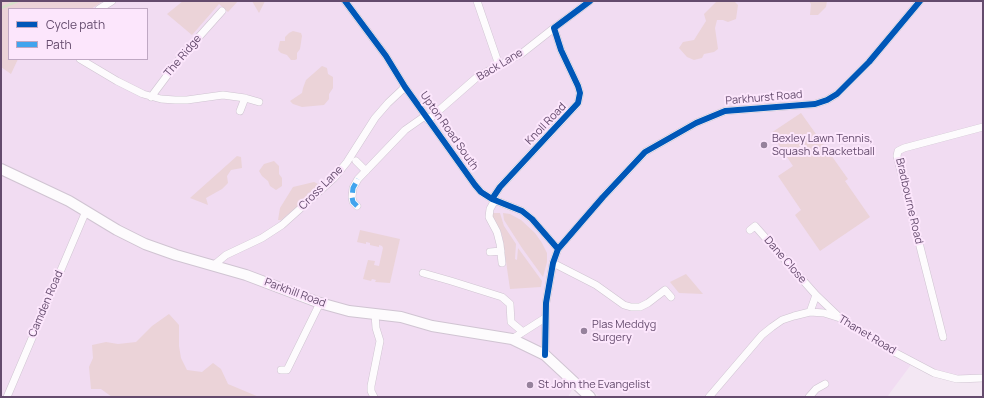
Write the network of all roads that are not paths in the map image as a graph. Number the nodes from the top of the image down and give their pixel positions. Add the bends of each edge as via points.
1 (112, 1) edge
2 (345, 1) edge
3 (477, 1) edge
4 (590, 1) edge
5 (920, 1) edge
6 (101, 8) edge
7 (222, 11) dead end
8 (217, 18) junction
9 (223, 23) dead end
10 (554, 28) junction
11 (82, 60) edge
12 (499, 65) junction
13 (405, 87) junction
14 (151, 97) junction
15 (245, 98) junction
16 (259, 102) dead end
17 (240, 110) dead end
18 (427, 118) junction
19 (983, 127) edge
20 (356, 161) dead end
21 (1, 169) edge
22 (366, 170) junction
23 (493, 199) junction
24 (357, 206) dead end
25 (86, 211) junction
26 (755, 226) dead end
27 (558, 249) junction
28 (501, 250) junction
29 (490, 252) dead end
30 (554, 262) junction
31 (502, 263) dead end
32 (214, 266) junction
33 (423, 273) dead end
34 (816, 294) junction
35 (671, 298) dead end
36 (320, 303) junction
37 (810, 312) junction
38 (375, 314) junction
39 (545, 318) junction
40 (840, 318) junction
41 (523, 332) junction
42 (943, 337) dead end
43 (512, 339) junction
44 (545, 355) junction
45 (282, 370) dead end
46 (983, 378) edge
47 (825, 384) dead end
48 (7, 397) edge
49 (374, 397) edge
50 (590, 397) edge
51 (709, 397) edge
52 (809, 397) edge

1 - 6 street
2 - 13 street, Upton Road South via 386,56
3 - 12 street
4 - 10 street
5 - 27 street, Parkhurst Road via 869,62 837,94 827,100 815,104 725,110 696,123 646,152
7 - 8 street, The Ridge
8 - 9 street
8 - 14 street, The Ridge via 181,57
10 - 12 street, Back Lane via 521,54
10 - 23 street, Knoll Road via 578,86 580,99 500,187
11 - 14 street
12 - 18 street, Back Lane via 476,78
13 - 18 street, Upton Road South
13 - 32 street, Cross Lane via 374,118 347,162 312,199 282,225 262,238 226,255
14 - 15 street via 187,100 223,95
15 - 16 street
15 - 17 street
18 - 22 street, Back Lane via 405,130
18 - 23 street, Upton Road South via 474,185
19 - 42 street, Bradbourne Road via 904,148 898,151 897,156
20 - 22 street
21 - 25 main road, Parkhill Road
22 - 24 street, Back Lane via 353,188 353,202
23 - 27 street, Upton Road South via 522,211
23 - 28 street via 489,217 497,232
25 - 32 main road, Parkhill Road via 145,244
25 - 48 street, Camden Road
26 - 34 street, Dane Close
27 - 30 street, Parkhurst Road
28 - 29 street
28 - 31 street
30 - 35 street via 624,305 640,307 665,290
30 - 39 street, Parkhurst Road
32 - 36 main road, Parkhill Road
33 - 41 street via 502,297 510,304 511,322
34 - 37 street
34 - 40 street, Dane Close
36 - 38 main road, Parkhill Road via 349,311
36 - 45 street via 286,370
37 - 40 street, Thanet Road
37 - 51 street, Thanet Road via 782,320 767,331
38 - 43 main road, Parkhill Road
38 - 49 street via 380,341 371,386
39 - 41 street
39 - 44 street, Parkhurst Road
40 - 46 street, Thanet Road via 934,373 956,378
41 - 43 street
43 - 44 main road, Parkhill Road
44 - 50 main road, Parkhill Road
47 - 52 street

